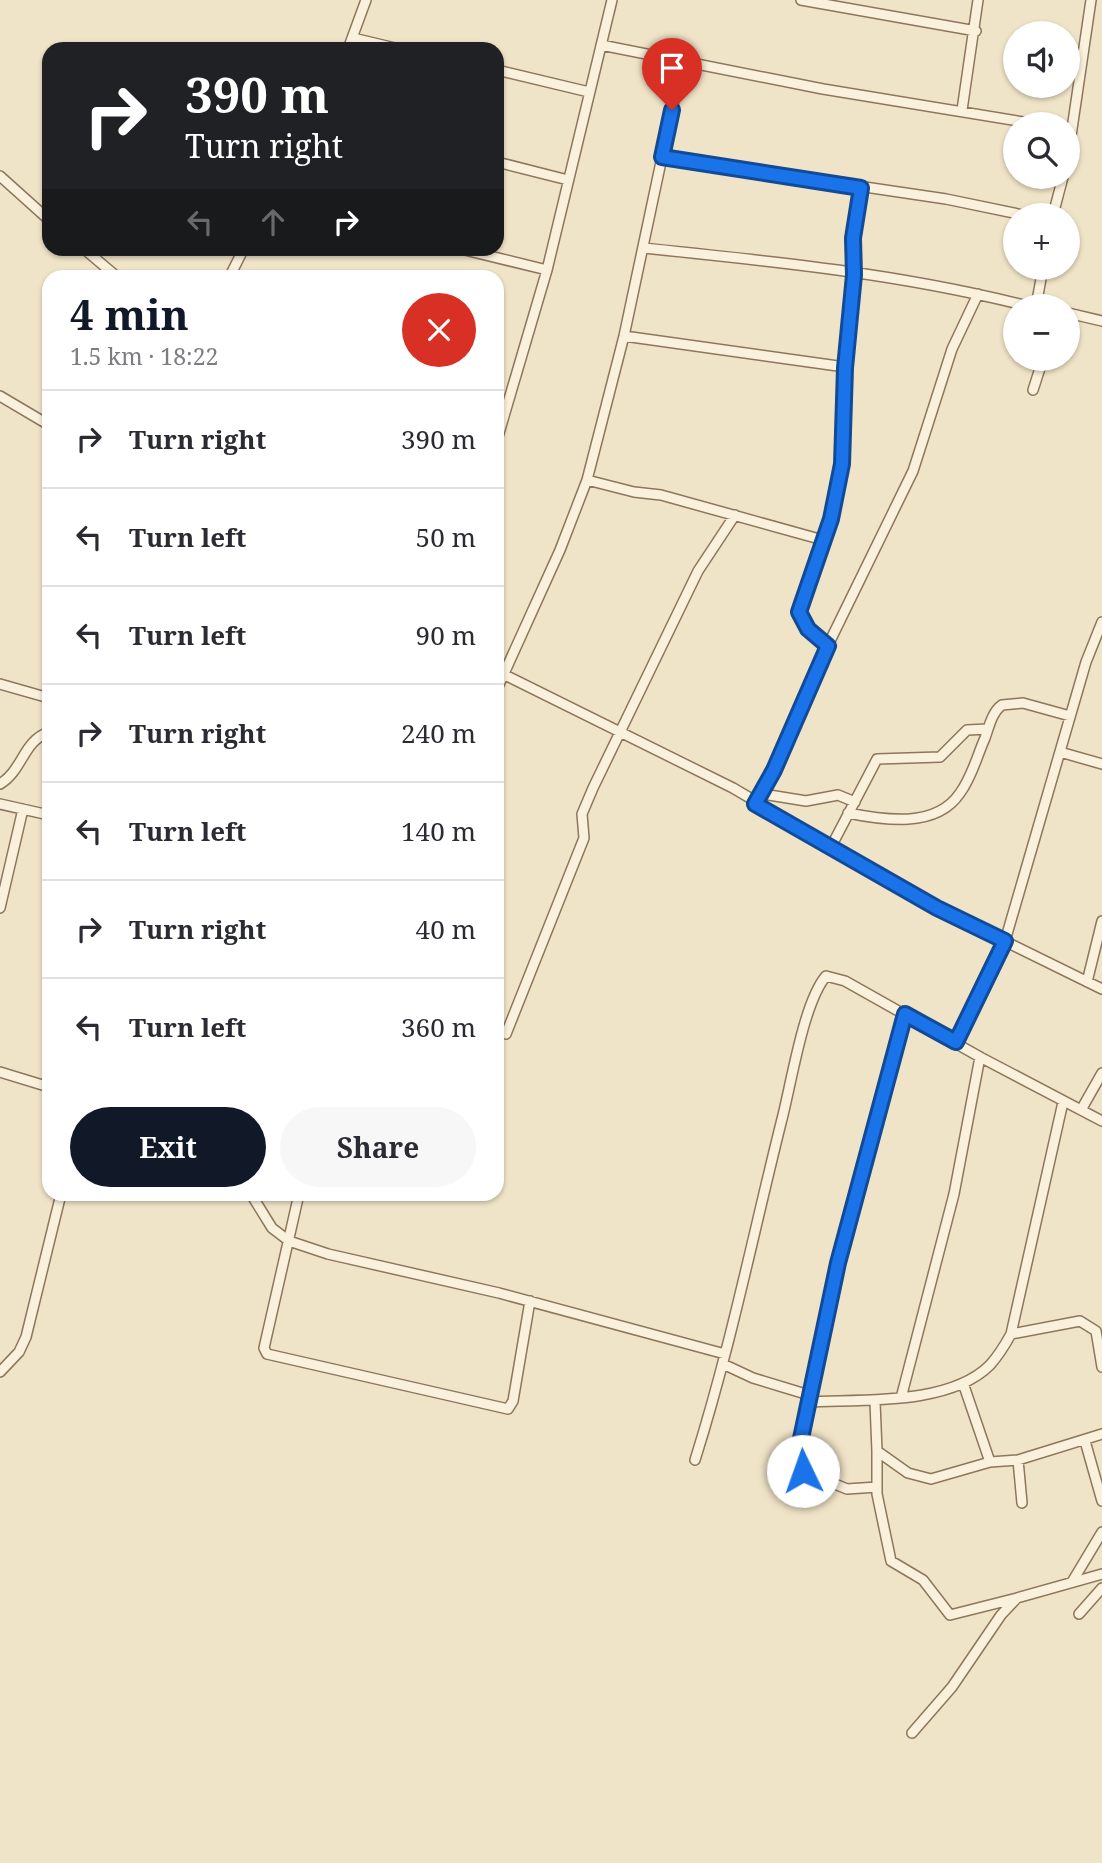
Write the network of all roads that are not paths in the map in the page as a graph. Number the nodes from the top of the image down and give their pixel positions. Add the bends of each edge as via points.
1 (366, 0) edge
2 (612, 0) edge
3 (801, 0) edge
4 (978, 0) edge
5 (1091, 0) edge
6 (975, 31) junction
7 (353, 38) junction
8 (351, 42) edge
9 (370, 42) edge
10 (601, 46) junction
11 (682, 63) junction
12 (504, 72) edge
13 (589, 92) junction
14 (962, 110) junction
15 (1073, 112) edge
16 (1003, 118) edge
17 (662, 157) junction
18 (504, 164) edge
19 (0, 176) edge
20 (568, 180) junction
21 (861, 188) junction
22 (1003, 211) edge
23 (42, 214) edge
24 (643, 248) junction
25 (92, 256) edge
26 (490, 256) edge
27 (109, 270) edge
28 (547, 270) junction
29 (854, 275) junction
30 (978, 294) junction
31 (1003, 300) edge
32 (1080, 316) edge
33 (1102, 321) edge
34 (624, 336) junction
35 (845, 368) junction
36 (1039, 371) edge
37 (1033, 390) dead end
38 (0, 396) edge
39 (504, 416) edge
40 (42, 421) edge
41 (587, 480) junction
42 (735, 515) junction
43 (823, 540) junction
44 (1102, 622) edge
45 (828, 646) junction
46 (504, 664) edge
47 (504, 674) edge
48 (0, 684) edge
49 (42, 696) edge
50 (1070, 716) junction
51 (988, 729) junction
52 (620, 734) junction
53 (42, 735) edge
54 (1060, 751) junction
55 (1102, 764) edge
56 (0, 784) edge
57 (762, 794) junction
58 (855, 802) junction
59 (0, 804) edge
60 (755, 804) junction
61 (23, 809) junction
62 (42, 813) edge
63 (848, 813) junction
64 (832, 845) junction
65 (0, 908) edge
66 (1102, 921) edge
67 (1005, 941) junction
68 (1087, 982) junction
69 (1102, 989) edge
70 (905, 1014) junction
71 (506, 1034) dead end
72 (956, 1042) junction
73 (980, 1057) junction
74 (0, 1072) edge
75 (1102, 1073) edge
76 (42, 1085) edge
77 (1063, 1102) junction
78 (1081, 1110) junction
79 (1102, 1121) edge
80 (59, 1201) edge
81 (255, 1201) edge
82 (298, 1201) edge
83 (289, 1241) junction
84 (530, 1301) junction
85 (1011, 1334) junction
86 (724, 1359) junction
87 (1102, 1367) edge
88 (0, 1372) edge
89 (963, 1382) junction
90 (901, 1398) junction
91 (809, 1399) junction
92 (875, 1402) junction
93 (1102, 1434) edge
94 (1086, 1441) junction
95 (877, 1451) junction
96 (695, 1460) dead end
97 (1018, 1460) junction
98 (990, 1462) junction
99 (877, 1487) junction
100 (1102, 1501) edge
101 (1022, 1503) dead end
102 (1102, 1532) edge
103 (1100, 1577) edge
104 (1072, 1582) junction
105 (1102, 1588) edge
106 (1017, 1598) junction
107 (1079, 1614) dead end
108 (912, 1733) dead end

1 - 7 street
2 - 10 street
3 - 6 street
4 - 6 street
5 - 15 street
6 - 14 street
7 - 8 street
7 - 9 street
10 - 11 street
10 - 13 street
11 - 14 street
11 - 17 street
12 - 13 street
13 - 20 street
14 - 16 street
17 - 21 street
17 - 24 street
18 - 20 street
19 - 23 street
20 - 28 street
21 - 22 street
21 - 29 street via 853,238
24 - 29 street
24 - 34 street
25 - 27 street
26 - 28 street
28 - 39 street
29 - 30 street
29 - 35 street
30 - 31 street
30 - 45 street via 952,349 913,471
32 - 33 street
34 - 35 street
34 - 41 street
35 - 43 street via 842,464
36 - 37 street
38 - 40 street
41 - 42 street
41 - 46 street via 560,550
42 - 43 street
42 - 52 street via 698,571
43 - 45 street via 799,612 808,629
44 - 50 street
45 - 57 street
47 - 52 street
48 - 49 street
50 - 51 street via 1013,702 997,708
50 - 54 street
51 - 58 street via 967,730 940,757 877,759
51 - 63 street via 968,779 953,802 912,820
52 - 60 street via 733,788
52 - 71 street via 582,813 584,838
53 - 56 street via 34,739 13,774
54 - 55 street
54 - 67 street
57 - 58 street via 806,801 838,795
57 - 60 street
58 - 63 street
59 - 61 street
60 - 64 street
61 - 62 street
61 - 65 street
63 - 64 street
64 - 67 street via 937,908
66 - 68 street
67 - 68 street
67 - 72 street
68 - 69 street
70 - 72 street
70 - 86 street via 836,976 822,980 766,1177
70 - 91 street via 842,1250
72 - 73 street
73 - 77 street
73 - 90 street via 954,1194
74 - 76 street
75 - 78 street
77 - 78 street
77 - 85 street
78 - 79 street
80 - 88 street via 26,1337
81 - 83 street via 272,1228
82 - 83 street
83 - 84 street
83 - 84 street via 264,1348 267,1354 508,1409
84 - 86 street
85 - 87 street via 1080,1321 1096,1331
85 - 89 street via 989,1366
86 - 91 street via 752,1378
86 - 96 street
89 - 90 street
89 - 98 street
90 - 92 street
91 - 92 street
91 - 99 street via 796,1462 799,1469 847,1489
92 - 95 street
93 - 94 street
94 - 97 street
94 - 100 street
95 - 98 street via 908,1473 927,1479
95 - 99 street
97 - 98 street
97 - 101 street
99 - 106 street via 889,1558 927,1584 947,1613 958,1615
102 - 104 street
103 - 104 street
104 - 106 street
105 - 107 street
106 - 108 street

